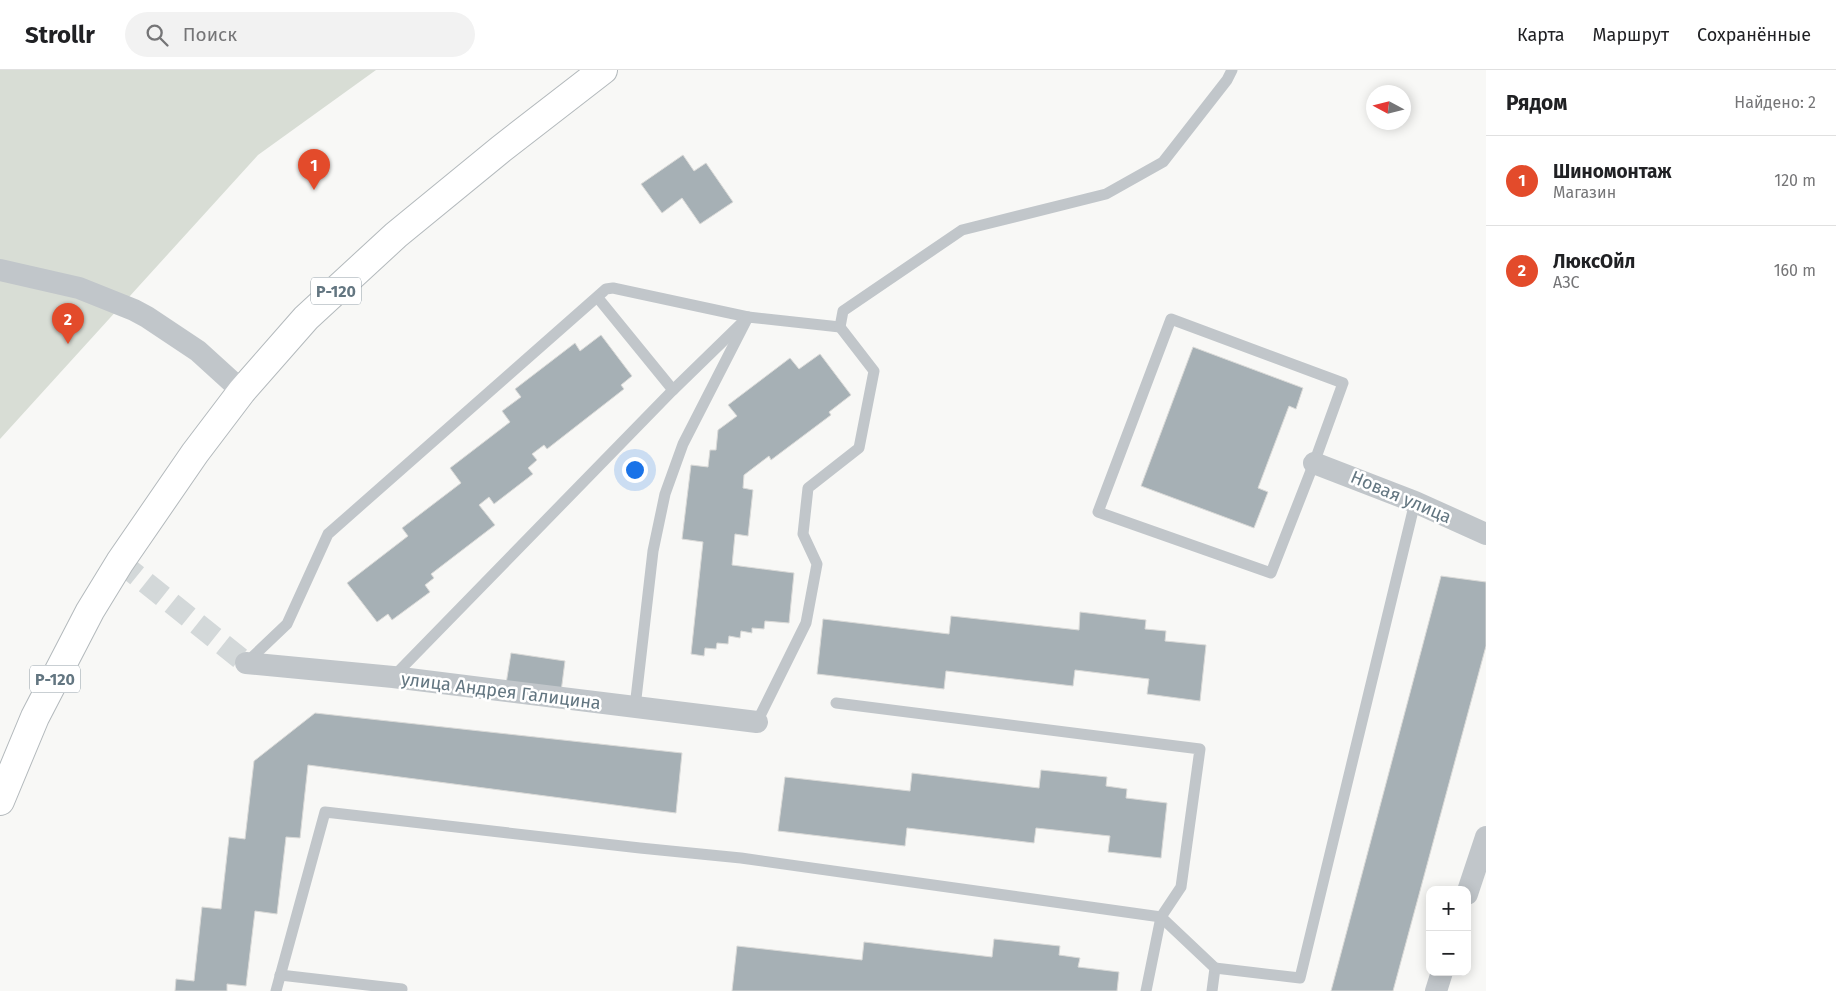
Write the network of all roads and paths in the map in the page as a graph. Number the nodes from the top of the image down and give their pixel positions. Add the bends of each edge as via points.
1 (604, 70) edge
2 (1232, 70) edge
3 (0, 270) edge
4 (598, 298) junction
5 (748, 317) junction
6 (840, 326) junction
7 (673, 390) junction
8 (242, 391) junction
9 (1314, 463) junction
10 (1415, 502) junction
11 (1486, 534) edge
12 (246, 662) joint
13 (393, 678) junction
14 (836, 703) dead end
15 (635, 707) junction
16 (757, 722) joint
17 (0, 801) edge
18 (1486, 837) edge
19 (1470, 886) edge
20 (1161, 917) junction
21 (1216, 968) junction
22 (280, 974) junction
23 (1441, 976) edge
24 (402, 989) dead end
25 (276, 991) edge
26 (1146, 991) edge
27 (1212, 991) edge
28 (1436, 991) edge

1 - 8 main road, Р-120 via 396,235 306,318
2 - 6 lane via 1163,162 1106,194 962,230 843,311
3 - 8 street via 79,288 147,316 198,351
4 - 5 lane via 606,289 613,288
4 - 7 lane
4 - 12 lane via 328,534 287,624
5 - 6 lane
5 - 7 lane
5 - 15 lane via 682,444 665,494 653,551
6 - 16 lane via 874,371 859,448 808,488 803,534 817,564 806,623
7 - 13 lane
8 - 17 main road, Р-120 via 194,453 90,611 35,717
9 - 9 lane via 1343,383 1171,320 1098,512 1271,573
9 - 10 street, Новая улица
10 - 11 street, Новая улица
10 - 21 lane via 1300,978
12 - 13 street, улица Андрея Галицина
13 - 15 street, улица Андрея Галицина
14 - 20 lane via 1200,749 1181,887
15 - 16 street, улица Андрея Галицина
18 - 19 street
20 - 21 lane
20 - 22 lane via 741,858 325,812
20 - 26 lane
21 - 27 lane
22 - 24 lane
22 - 25 lane
23 - 28 street

